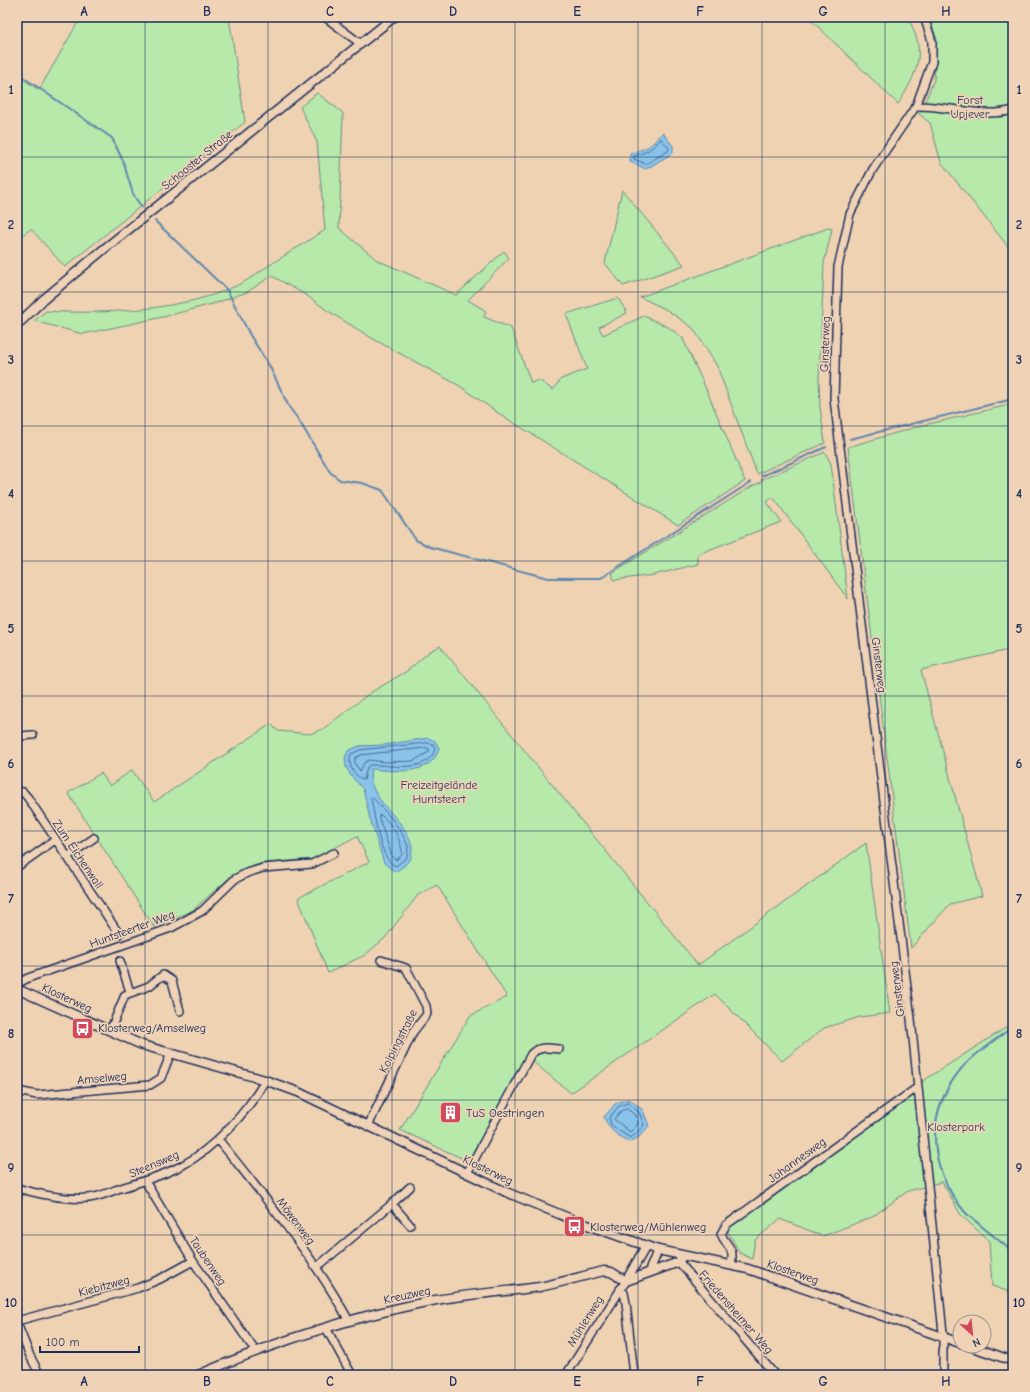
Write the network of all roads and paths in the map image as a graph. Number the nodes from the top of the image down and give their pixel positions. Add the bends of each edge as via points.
1 (325, 17) edge
2 (394, 17) edge
3 (924, 17) edge
4 (360, 44) junction
5 (916, 106) junction
6 (1013, 110) edge
7 (17, 325) edge
8 (33, 736) dead end
9 (17, 740) edge
10 (17, 791) edge
11 (94, 838) dead end
12 (55, 840) junction
13 (334, 853) dead end
14 (67, 857) junction
15 (17, 867) edge
16 (119, 934) dead end
17 (381, 960) dead end
18 (120, 961) dead end
19 (17, 984) edge
20 (17, 989) edge
21 (130, 992) junction
22 (180, 1011) dead end
23 (110, 1031) junction
24 (559, 1050) dead end
25 (171, 1053) junction
26 (265, 1080) junction
27 (918, 1087) junction
28 (17, 1091) edge
29 (368, 1126) junction
30 (218, 1139) junction
31 (467, 1173) junction
32 (145, 1181) junction
33 (410, 1187) dead end
34 (18, 1188) edge
35 (17, 1199) edge
36 (392, 1204) junction
37 (410, 1225) dead end
38 (646, 1246) junction
39 (658, 1250) junction
40 (681, 1259) junction
41 (193, 1261) junction
42 (731, 1264) junction
43 (317, 1267) junction
44 (649, 1272) junction
45 (626, 1281) junction
46 (620, 1289) junction
47 (349, 1321) junction
48 (17, 1322) edge
49 (326, 1328) junction
50 (943, 1337) junction
51 (952, 1340) edge
52 (256, 1352) junction
53 (992, 1354) edge
54 (1013, 1361) edge
55 (205, 1374) edge
56 (771, 1374) edge
57 (40, 1375) edge
58 (352, 1375) edge
59 (566, 1375) edge
60 (634, 1375) edge
61 (943, 1375) edge

1 - 4 street
2 - 4 street, Schooster Straße
3 - 5 street, Ginsterweg via 932,41 932,62
4 - 7 street, Schooster Straße via 44,299
5 - 6 street via 999,114
5 - 27 street, Ginsterweg via 873,169 850,214 838,267 834,399 909,996
8 - 9 street via 21,736
10 - 12 street, Zum Eichenwall via 28,798
11 - 14 street
12 - 14 street, Zum Eichenwall
12 - 15 street
13 - 19 street, Huntsteerter Weg via 312,864 263,868 247,872 235,879 202,911 171,928
14 - 16 street, Zum Eichenwall
17 - 29 street, Kolpingstraße via 406,968 426,1006 427,1014 413,1032
18 - 21 street
20 - 23 street, Klosterweg
21 - 22 street via 149,986 163,974 172,982
21 - 23 street via 125,995
23 - 25 street, Klosterweg via 142,1045
24 - 31 street via 545,1047 531,1054
25 - 26 street, Klosterweg
25 - 28 street, Amselweg via 161,1078 150,1085 37,1095
26 - 29 street, Klosterweg via 298,1092
26 - 30 street, Steensweg via 256,1098
27 - 42 street, Johannesweg via 726,1225 721,1234 732,1250
27 - 50 street, Ginsterweg
29 - 31 street, Klosterweg
30 - 32 street, Steensweg via 182,1166
30 - 43 street, Möwenweg
31 - 38 street, Klosterweg via 550,1211
32 - 34 street, Steensweg via 90,1198 46,1195
32 - 41 street, Taubenweg
33 - 36 street
34 - 35 street
36 - 37 street
36 - 43 street
38 - 39 street, Klosterweg
38 - 45 street, Mühlenweg
39 - 40 street, Klosterweg
39 - 44 street
40 - 42 street, Klosterweg
40 - 44 street
40 - 56 street, Friedensheimer Weg
41 - 48 street, Kiebitzweg via 138,1288
41 - 52 street, Taubenweg
42 - 50 street, Klosterweg
43 - 47 street, Möwenweg via 330,1285
44 - 45 street
45 - 46 street, Mühlenweg
45 - 47 street, Kreuzweg via 604,1271 540,1287 437,1300
46 - 59 street, Mühlenweg
46 - 60 street via 624,1293 626,1303
47 - 49 street, Kreuzweg
48 - 57 street
49 - 52 street, Kreuzweg
49 - 58 street
50 - 51 street, Klosterweg
50 - 61 street, Ginsterweg
52 - 55 street, Kreuzweg
53 - 54 street

